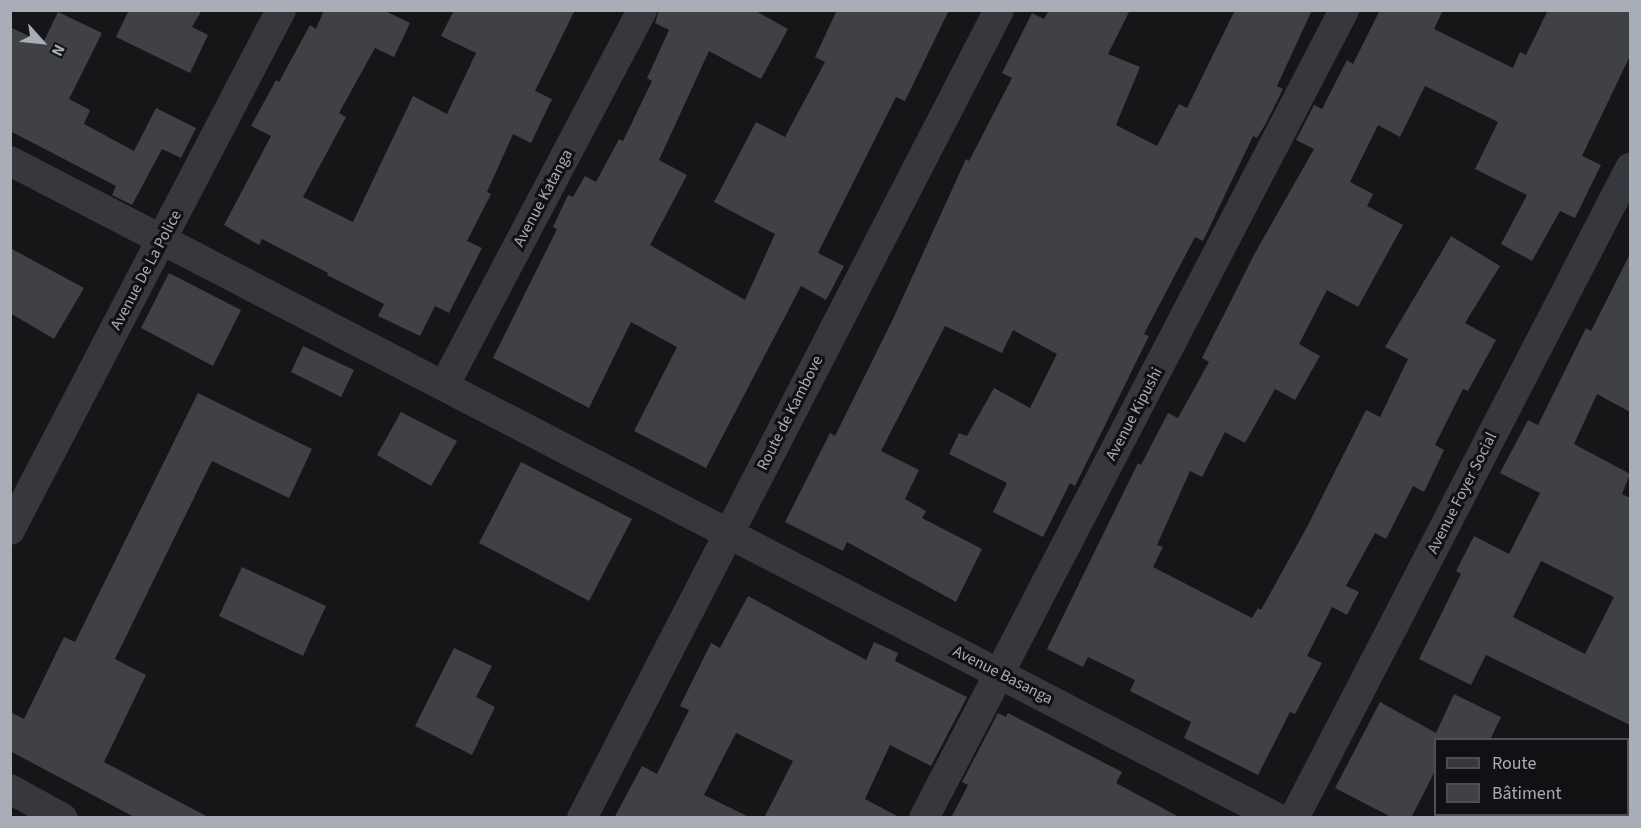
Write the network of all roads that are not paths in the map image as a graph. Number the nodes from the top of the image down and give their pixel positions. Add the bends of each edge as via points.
1 (281, 10) edge
2 (642, 10) edge
3 (999, 10) edge
4 (1344, 10) edge
5 (10, 160) edge
6 (1630, 168) edge
7 (162, 239) junction
8 (444, 386) junction
9 (10, 530) edge
10 (728, 532) junction
11 (999, 673) junction
12 (10, 789) edge
13 (62, 818) edge
14 (582, 818) edge
15 (924, 818) edge
16 (1277, 818) edge
17 (1294, 818) edge

1 - 7 street, Avenue De La Police
2 - 8 street, Avenue Katanga
3 - 10 street, Route de Kambove
4 - 11 street, Avenue Kipushi
5 - 7 street, Avenue Basanga
6 - 17 street, Avenue Foyer Social
7 - 8 street, Avenue Basanga
7 - 9 street, Avenue De La Police
8 - 10 street, Avenue Basanga
10 - 11 street, Avenue Basanga
10 - 14 street, Route de Kambove
11 - 15 street, Avenue Kipushi
11 - 16 street, Avenue Basanga
12 - 13 street

